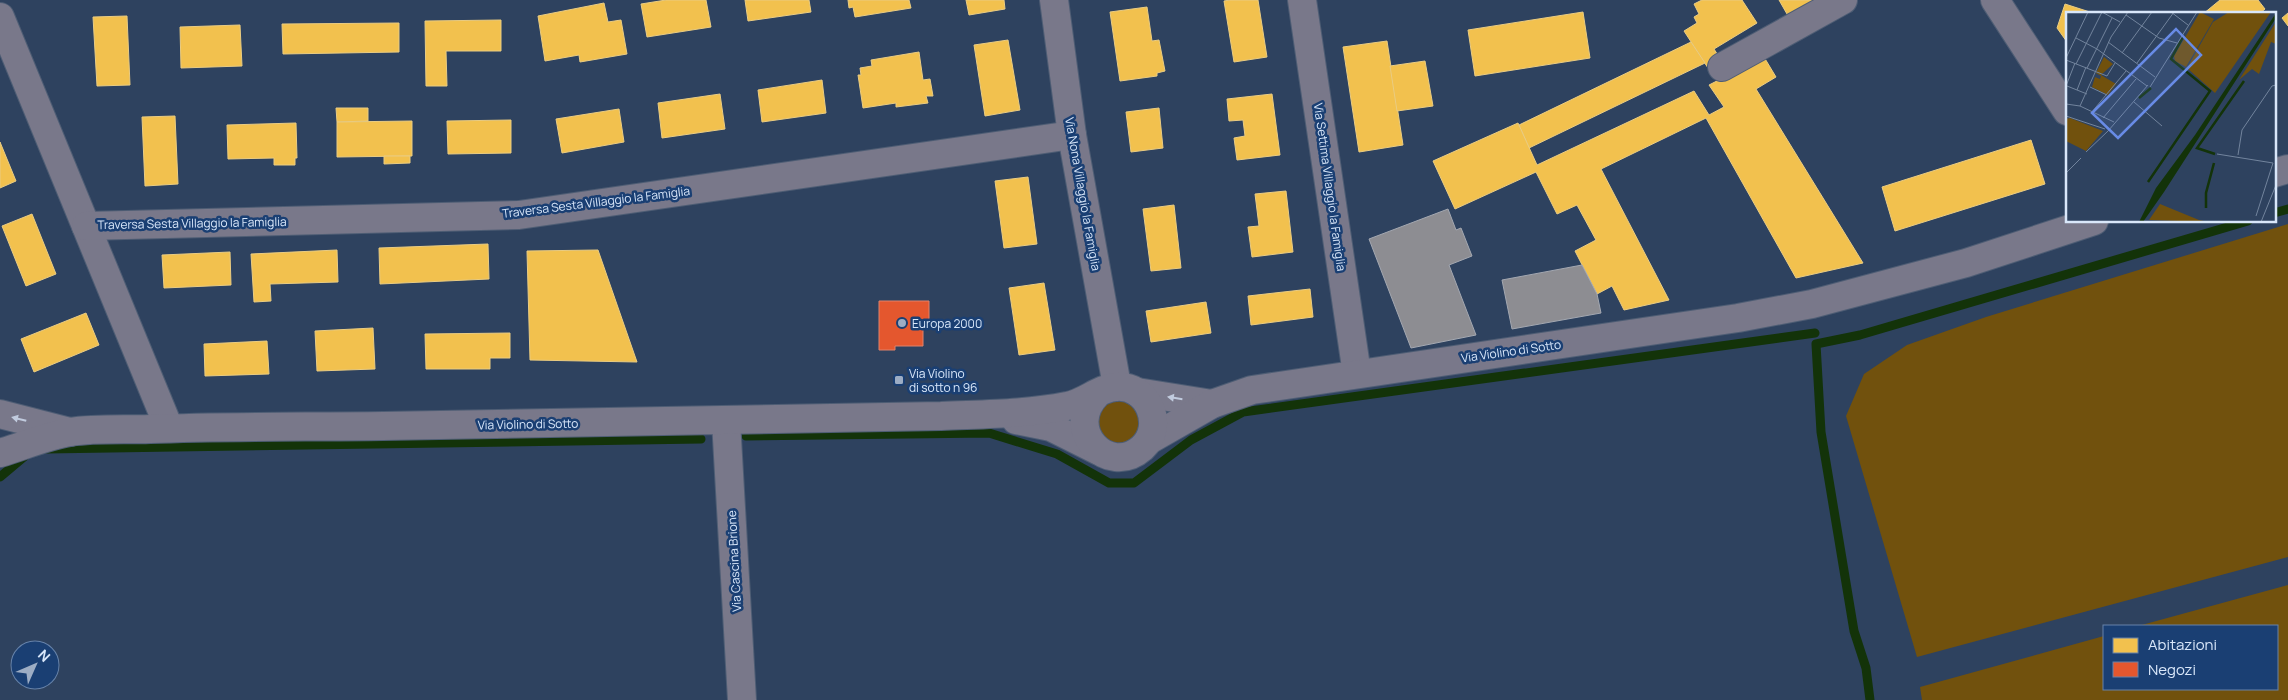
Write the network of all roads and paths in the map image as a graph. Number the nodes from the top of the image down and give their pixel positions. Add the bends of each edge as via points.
1 (1054, 0) edge
2 (1302, 0) edge
3 (1843, 0) edge
4 (1995, 0) edge
5 (0, 17) edge
6 (1722, 67) dead end
7 (2066, 109) edge
8 (1072, 135) junction
9 (2091, 222) edge
10 (86, 226) junction
11 (1357, 374) junction
12 (1117, 391) junction
13 (1212, 404) junction
14 (0, 414) edge
15 (985, 414) junction
16 (726, 421) junction
17 (169, 428) junction
18 (71, 432) junction
19 (1149, 440) junction
20 (1099, 451) junction
21 (0, 453) edge
22 (742, 700) edge

1 - 8 street, Via Nona Villaggio la Famiglia
2 - 11 street, Via Settima Villaggio la Famiglia
3 - 6 street
4 - 7 street
5 - 10 street
8 - 10 street, Traversa Sesta Villaggio la Famiglia via 518,215
8 - 12 street, Via Nona Villaggio la Famiglia
9 - 11 street, Via Violino di Sotto via 1966,263 1812,304 1738,318
10 - 17 street
11 - 13 street, Via Violino di Sotto via 1252,390
13 -> 12 street, Via Violino di Sotto
12 - 15 street, Via Violino di Sotto via 1070,406
12 - 19 street via 1151,408 1153,429
12 - 20 street via 1090,402 1085,412 1086,434
13 - 19 street, Via Violino di Sotto
18 -> 14 street, Via Violino di Sotto
15 - 16 street, Via Violino di Sotto
15 - 20 street, Via Violino di Sotto via 1051,427
16 - 17 street, Via Violino di Sotto
16 - 22 street, Via Cascina Brione
17 - 18 street, Via Violino di Sotto
18 - 21 street, Via Violino di Sotto
19 - 20 street, Via Violino di Sotto via 1142,448 1121,457

